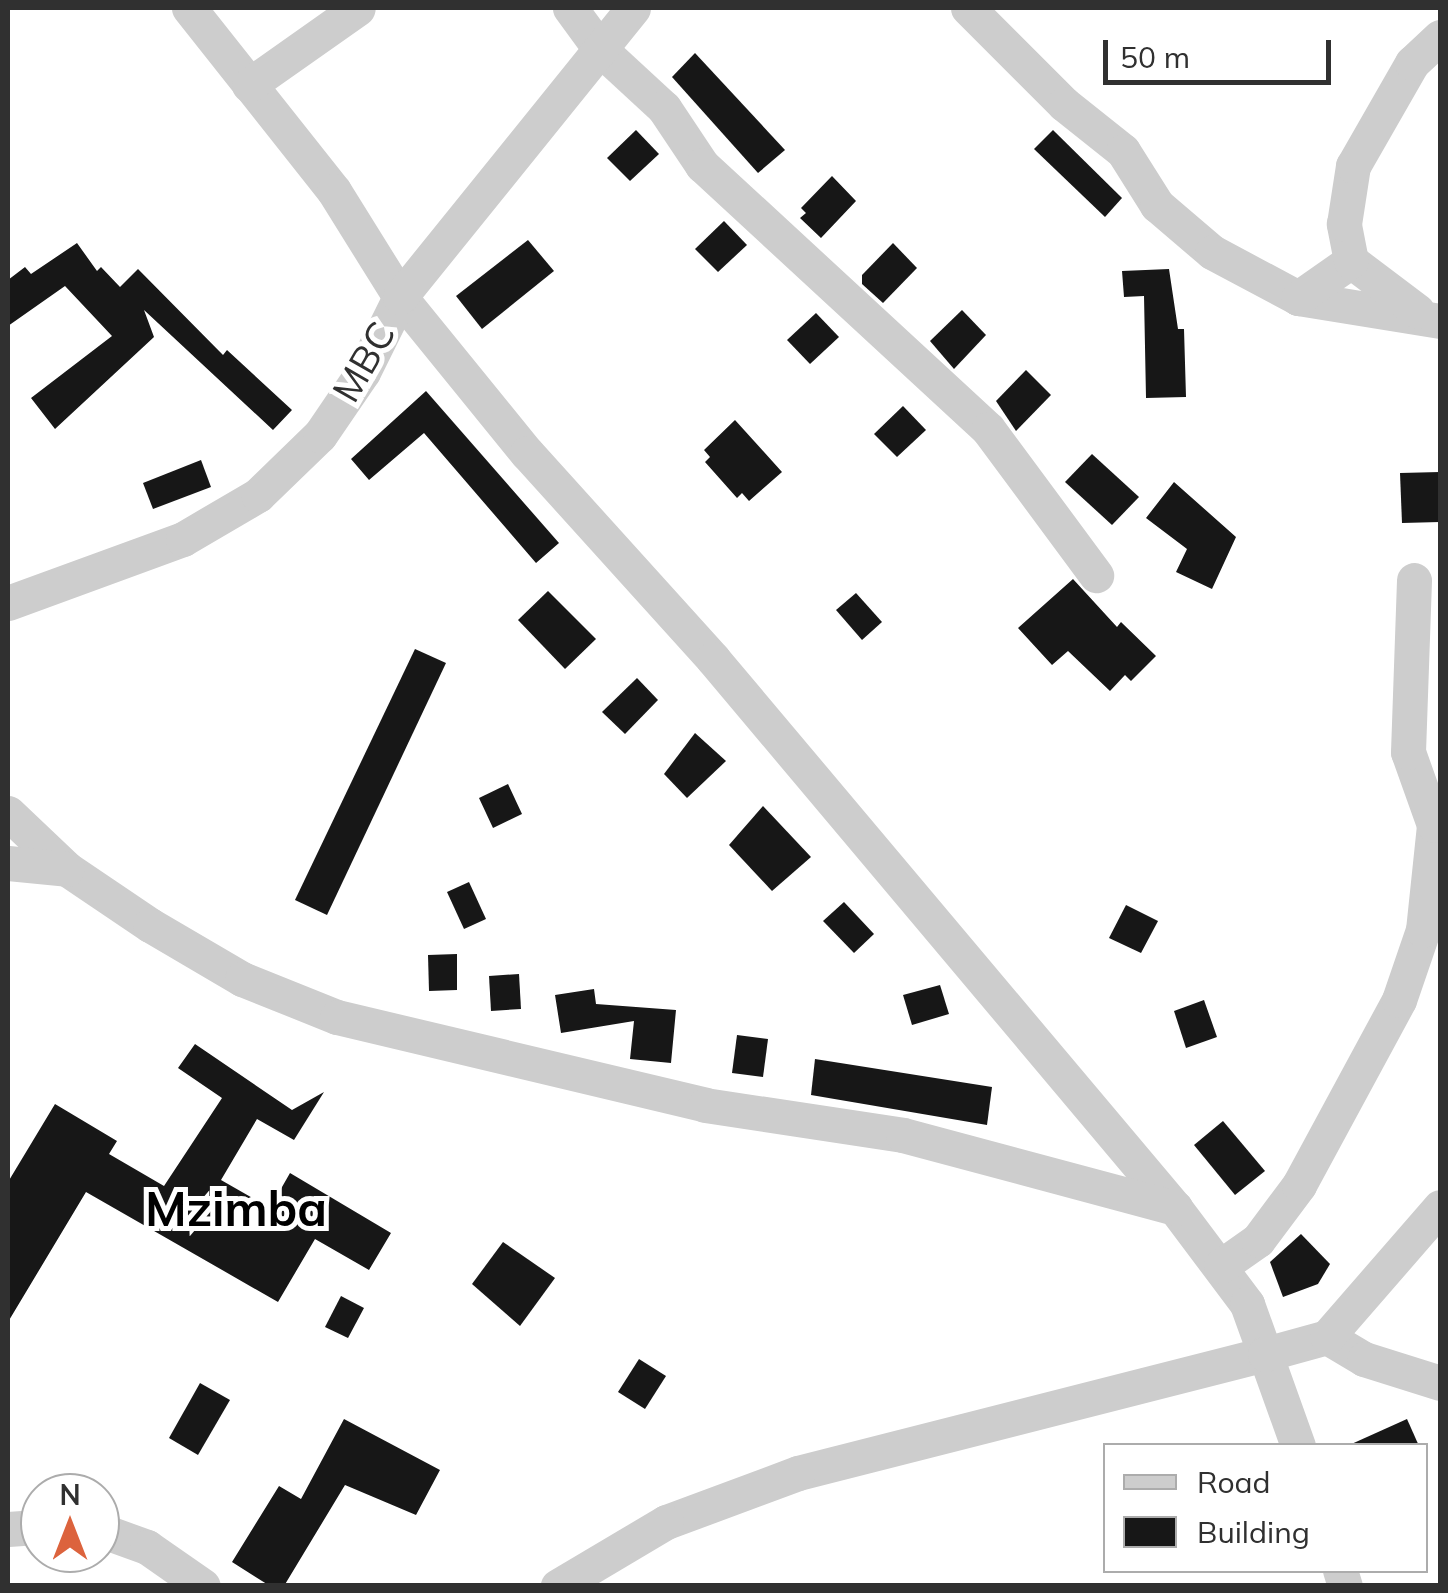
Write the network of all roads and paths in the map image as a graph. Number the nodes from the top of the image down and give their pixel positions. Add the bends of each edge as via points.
1 (188, 8) edge
2 (358, 8) edge
3 (570, 8) edge
4 (633, 8) edge
5 (968, 8) edge
6 (1440, 37) edge
7 (600, 48) junction
8 (248, 85) junction
9 (1350, 261) junction
10 (400, 297) junction
11 (1298, 298) junction
12 (1435, 320) edge
13 (1096, 575) dead end
14 (1414, 580) dead end
15 (8, 604) edge
16 (8, 813) edge
17 (8, 862) edge
18 (67, 869) junction
19 (1440, 1207) edge
20 (1174, 1208) junction
21 (1221, 1266) junction
22 (1327, 1338) junction
23 (1264, 1354) junction
24 (1440, 1383) edge
25 (1297, 1443) edge
26 (120, 1538) edge
27 (203, 1586) edge
28 (558, 1586) edge

1 - 8 street
2 - 8 street
3 - 7 street
4 - 7 street, MBC
5 - 11 street via 1123,152 1180,228
6 - 9 street via 1412,63 1353,166 1344,224
7 - 10 street, MBC
7 - 13 street via 664,108 716,178 988,428
8 - 10 street via 334,191
9 - 11 street
9 - 12 street via 1391,297
10 - 15 street, MBC via 364,372 320,434 258,495 183,538
10 - 20 street
11 - 12 street
14 - 21 street via 1408,752 1434,825 1423,930 1399,1000 1299,1185 1258,1240
16 - 18 street
17 - 18 street
18 - 20 street via 242,979 336,1016 705,1105 903,1135
19 - 22 street
20 - 21 street
21 - 23 street via 1247,1304
22 - 23 street
22 - 24 street via 1364,1359
23 - 25 street
23 - 28 street via 798,1473 650,1530
26 - 27 street

